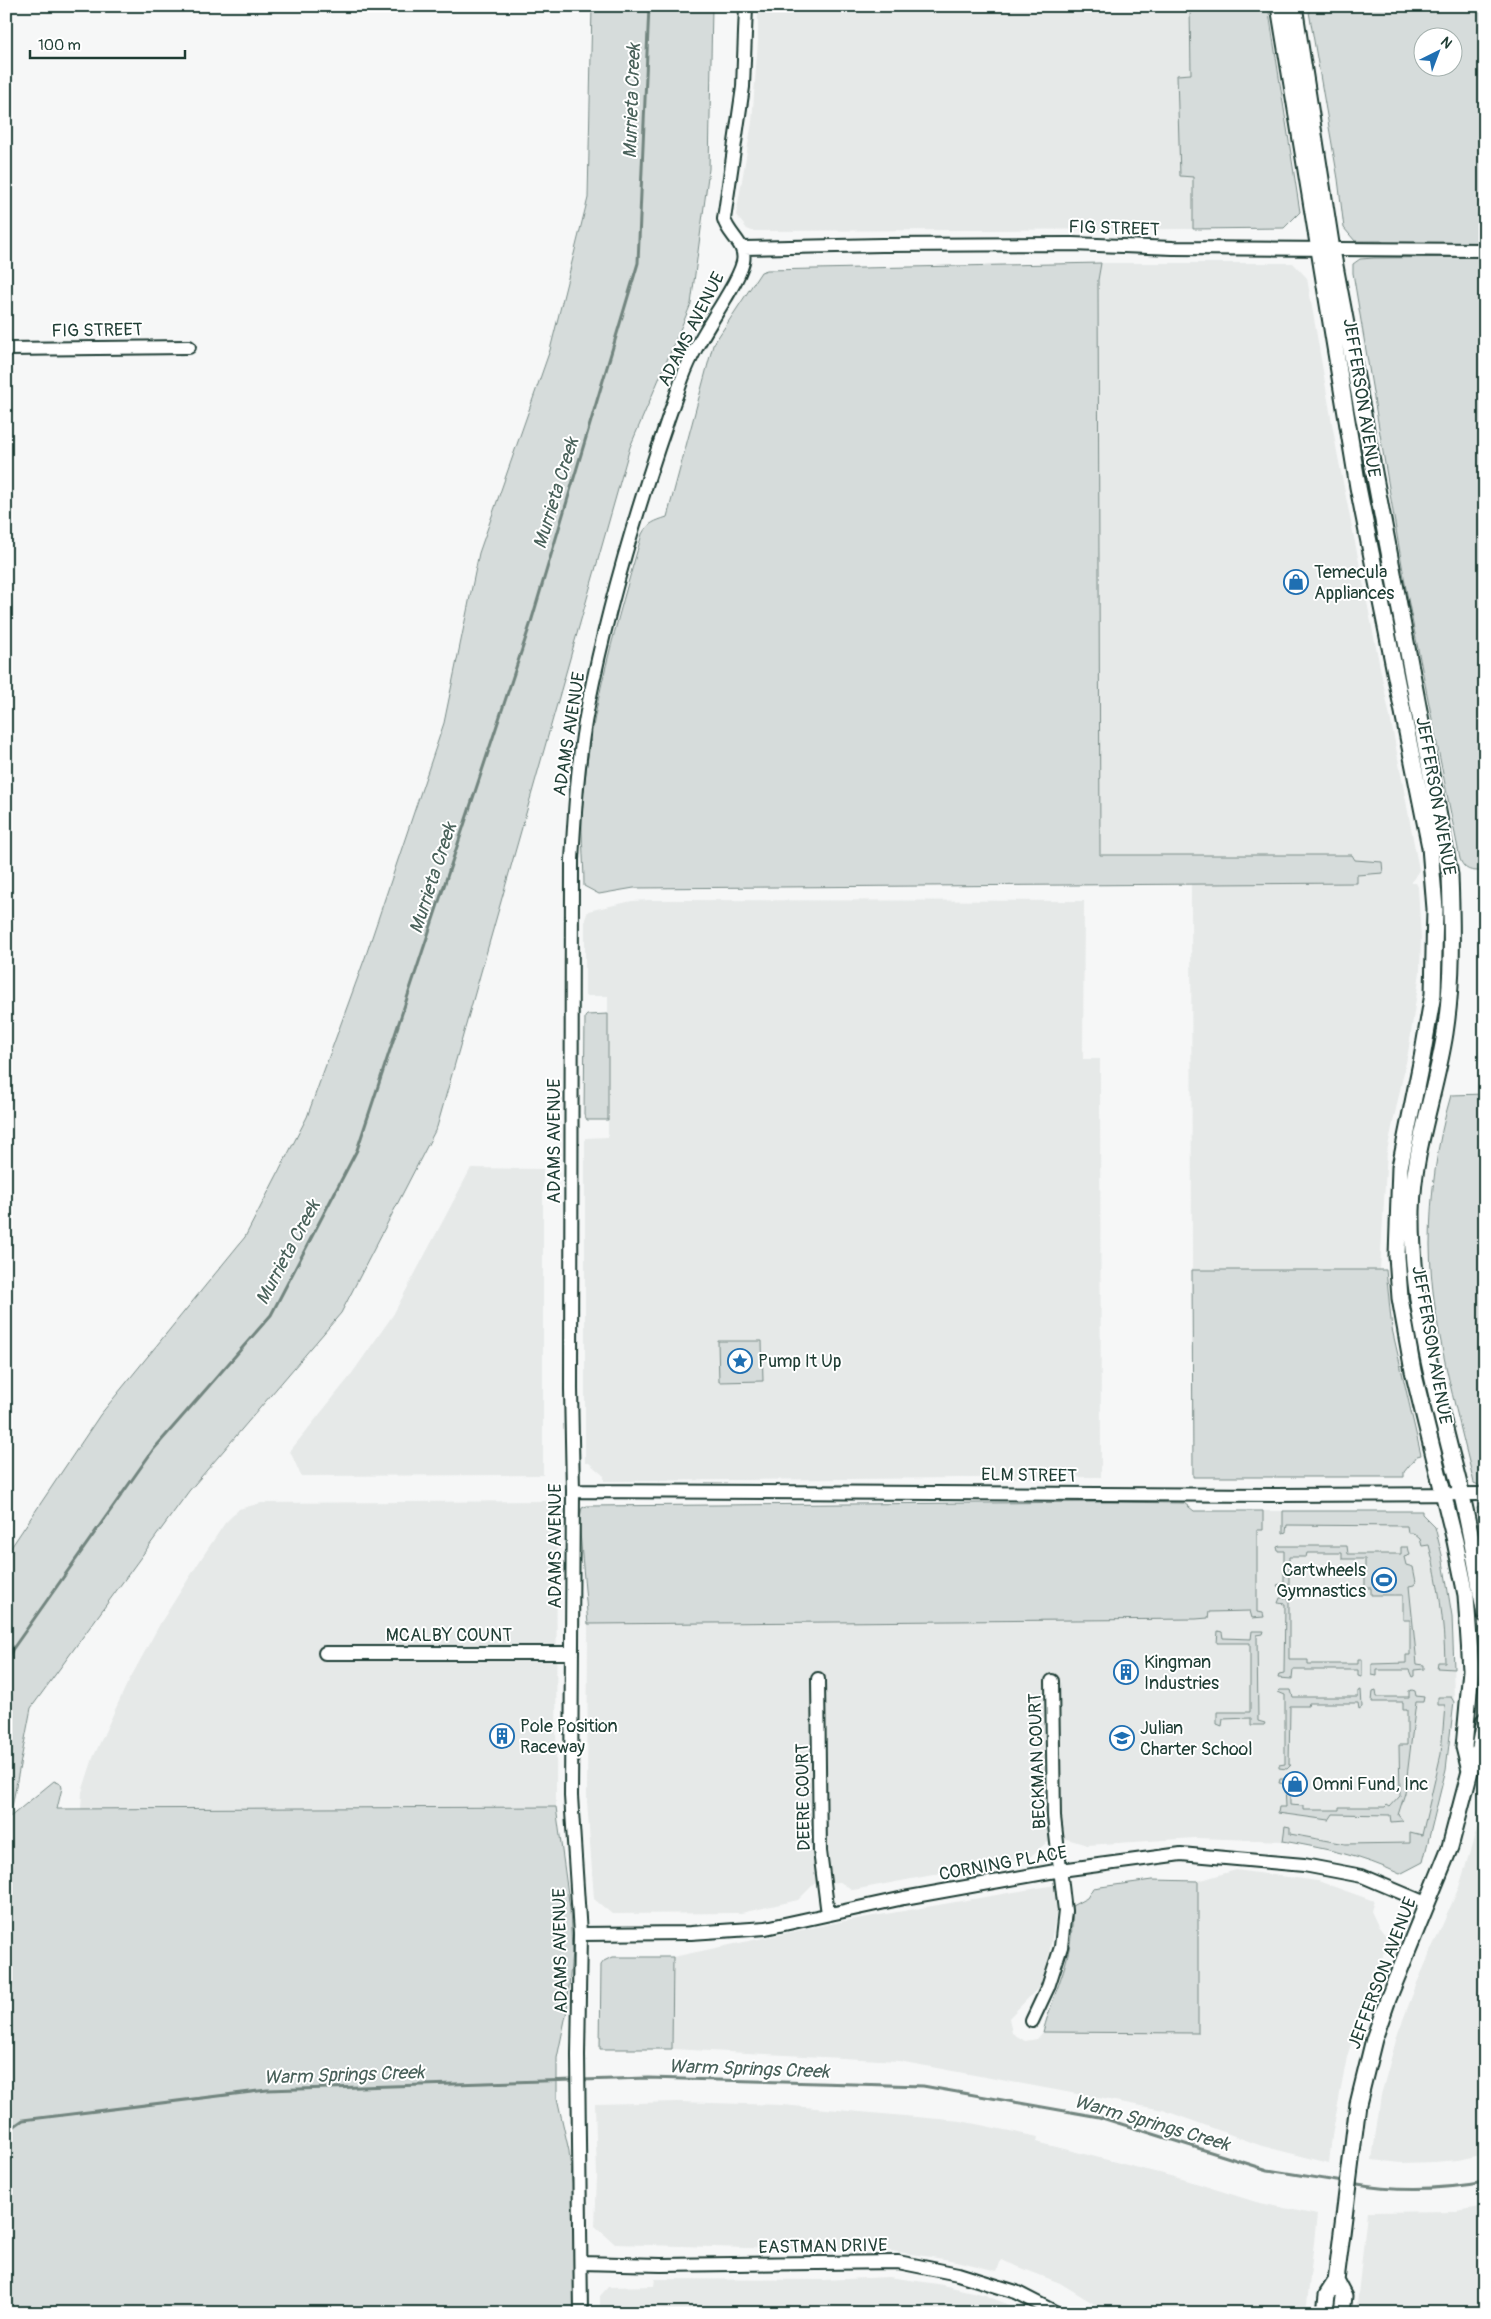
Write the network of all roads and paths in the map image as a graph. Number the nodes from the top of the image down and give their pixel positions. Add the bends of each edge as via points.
1 (746, 6) edge
2 (1279, 6) edge
3 (1294, 6) edge
4 (743, 248) junction
5 (1326, 250) junction
6 (1485, 250) edge
7 (188, 347) dead end
8 (6, 349) edge
9 (1371, 556) junction
10 (1405, 638) junction
11 (1400, 1167) junction
12 (1412, 1247) junction
13 (574, 1491) junction
14 (1442, 1494) junction
15 (1462, 1494) junction
16 (1485, 1494) edge
17 (1485, 1614) edge
18 (325, 1653) dead end
19 (572, 1653) junction
20 (818, 1679) dead end
21 (1052, 1681) dead end
22 (1485, 1720) edge
23 (1470, 1772) junction
24 (1061, 1870) junction
25 (1428, 1904) junction
26 (828, 1914) junction
27 (580, 1934) junction
28 (1032, 2021) dead end
29 (580, 2263) junction
30 (1336, 2281) junction
31 (581, 2313) edge
32 (1057, 2313) edge
33 (1325, 2313) edge
34 (1342, 2313) edge

1 - 4 street via 743,87 724,218 730,233
2 - 5 main road, JEFFERSON AVENUE
3 - 5 main road, JEFFERSON AVENUE
4 - 5 street, FIG STREET via 1072,244
4 - 13 street, ADAMS AVENUE via 741,268 684,375 664,431 613,603 581,751 572,860 571,1389
5 - 6 street, FIG STREET
5 - 9 main road, JEFFERSON AVENUE
5 - 10 main road, JEFFERSON AVENUE
7 - 8 street, FIG STREET
9 - 10 main road via 1382,566 1388,599
9 - 11 main road, JEFFERSON AVENUE via 1430,847 1435,909 1433,994
10 - 12 main road, JEFFERSON AVENUE via 1450,875 1452,933 1444,1033 1422,1134 1412,1208
11 - 12 main road via 1406,1170 1406,1220
11 - 14 main road, JEFFERSON AVENUE via 1397,1230 1400,1298
12 - 15 main road, JEFFERSON AVENUE via 1415,1289 1427,1358
13 - 14 street, ELM STREET
13 - 19 street, ADAMS AVENUE
14 - 15 street, ELM STREET
14 - 23 main road, JEFFERSON AVENUE via 1466,1595 1470,1670 1464,1747
15 - 16 street, ELM STREET
15 - 17 main road, JEFFERSON AVENUE
18 - 19 street, MCALBY COUNT
19 - 27 street, ADAMS AVENUE via 572,1796
20 - 26 street, DEERE COURT via 820,1851
21 - 24 street, BECKMAN COURT via 1054,1816
22 - 23 main road, JEFFERSON AVENUE via 1480,1748
23 - 25 main road, JEFFERSON AVENUE via 1450,1847
24 - 25 street, CORNING PLACE via 1180,1854 1304,1865 1362,1876
24 - 26 street, CORNING PLACE
24 - 28 street, BECKMAN COURT via 1065,1911 1061,1947
25 - 30 main road, JEFFERSON AVENUE via 1388,1999 1358,2104
26 - 27 street, CORNING PLACE via 766,1928 691,1933
27 - 29 street, ADAMS AVENUE
29 - 31 street, ADAMS AVENUE
29 - 32 street, EASTMAN DRIVE via 898,2262 958,2274 1016,2292
30 - 33 main road, JEFFERSON AVENUE via 1326,2295
30 - 34 main road, JEFFERSON AVENUE via 1344,2296

